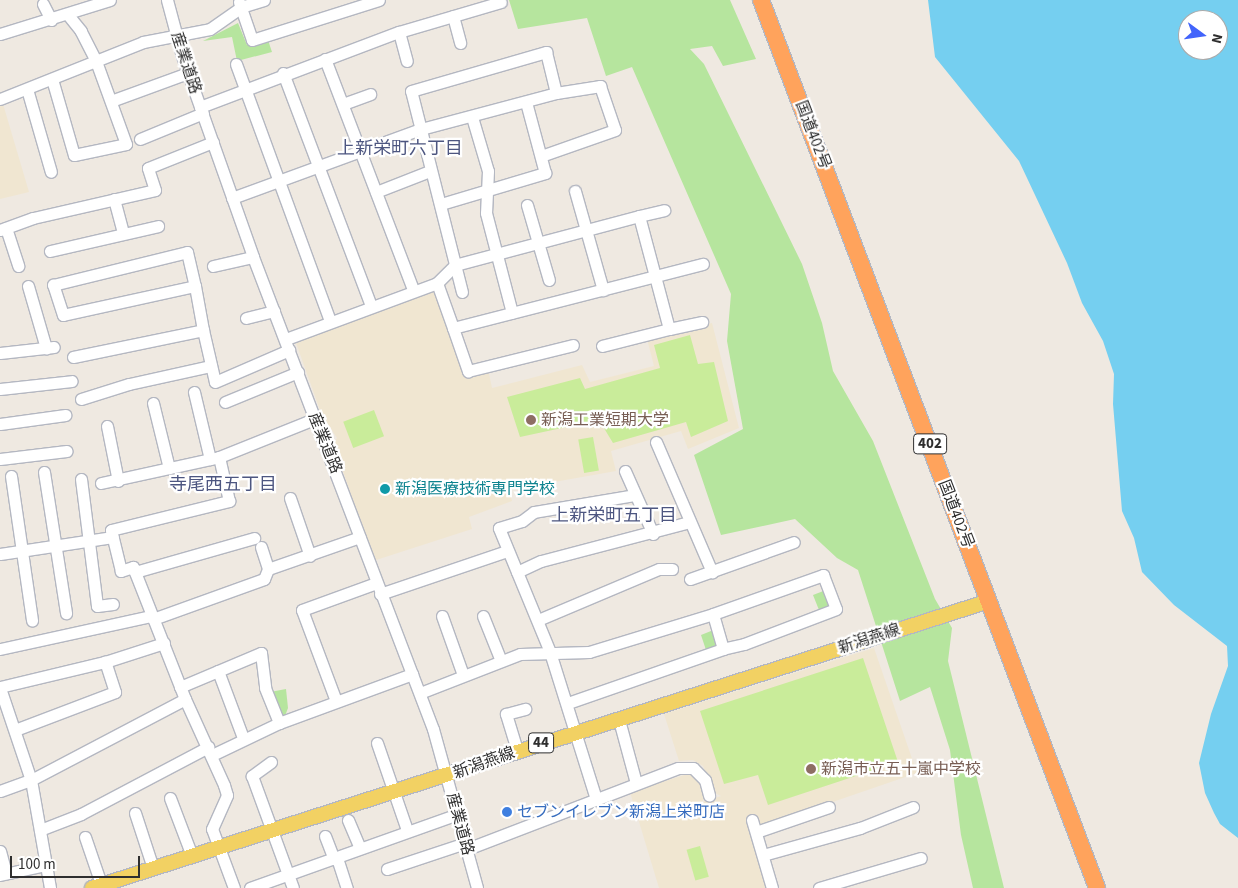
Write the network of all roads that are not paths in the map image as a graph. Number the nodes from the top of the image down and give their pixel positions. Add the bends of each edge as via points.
1 (110, 0) edge
2 (168, 0) edge
3 (264, 0) edge
4 (379, 0) edge
5 (761, 0) edge
6 (501, 2) dead end
7 (43, 4) dead end
8 (240, 4) edge
9 (67, 14) junction
10 (453, 16) junction
11 (51, 20) junction
12 (399, 32) junction
13 (0, 34) edge
14 (177, 36) junction
15 (460, 43) dead end
16 (324, 59) junction
17 (96, 61) junction
18 (407, 61) dead end
19 (236, 64) dead end
20 (188, 73) junction
21 (283, 73) junction
22 (52, 79) junction
23 (27, 89) junction
24 (242, 89) junction
25 (556, 93) junction
26 (370, 94) dead end
27 (0, 99) edge
28 (111, 101) junction
29 (526, 102) junction
30 (343, 104) junction
31 (201, 110) junction
32 (472, 117) junction
33 (421, 130) junction
34 (140, 139) dead end
35 (213, 142) junction
36 (360, 150) junction
37 (541, 156) junction
38 (318, 166) junction
39 (430, 171) junction
40 (51, 172) dead end
41 (277, 182) junction
42 (487, 191) junction
43 (376, 192) junction
44 (575, 192) dead end
45 (232, 198) junction
46 (114, 199) junction
47 (441, 204) junction
48 (527, 205) dead end
49 (664, 210) dead end
50 (639, 216) junction
51 (158, 226) dead end
52 (3, 229) edge
53 (588, 231) junction
54 (123, 234) junction
55 (538, 243) junction
56 (50, 252) dead end
57 (496, 255) junction
58 (253, 257) junction
59 (703, 264) dead end
60 (454, 265) junction
61 (18, 266) dead end
62 (212, 266) dead end
63 (655, 276) junction
64 (549, 280) dead end
65 (438, 283) junction
66 (28, 286) dead end
67 (195, 286) junction
68 (413, 290) junction
69 (603, 290) junction
70 (462, 292) dead end
71 (371, 306) junction
72 (274, 311) junction
73 (512, 314) junction
74 (246, 318) dead end
75 (330, 321) junction
76 (702, 322) dead end
77 (453, 328) junction
78 (670, 329) junction
79 (203, 330) junction
80 (288, 345) junction
81 (573, 345) dead end
82 (602, 346) dead end
83 (0, 352) edge
84 (73, 357) dead end
85 (211, 366) junction
86 (298, 372) junction
87 (72, 381) dead end
88 (0, 389) edge
89 (194, 392) dead end
90 (81, 399) dead end
91 (226, 402) dead end
92 (153, 403) dead end
93 (65, 415) dead end
94 (314, 419) junction
95 (0, 424) edge
96 (107, 426) dead end
97 (656, 442) dead end
98 (67, 451) dead end
99 (214, 458) junction
100 (0, 459) edge
101 (169, 468) junction
102 (625, 471) dead end
103 (44, 472) dead end
104 (11, 476) dead end
105 (81, 479) dead end
106 (118, 481) junction
107 (101, 483) dead end
108 (635, 495) junction
109 (290, 498) dead end
110 (690, 522) junction
111 (653, 534) junction
112 (113, 537) junction
113 (360, 537) junction
114 (89, 541) junction
115 (794, 542) dead end
116 (55, 545) junction
117 (21, 551) junction
118 (507, 551) junction
119 (0, 554) edge
120 (310, 556) junction
121 (268, 569) junction
122 (672, 569) dead end
123 (135, 572) junction
124 (517, 572) junction
125 (712, 572) junction
126 (690, 578) dead end
127 (378, 589) junction
128 (989, 600) junction
129 (114, 604) dead end
130 (66, 613) dead end
131 (713, 614) junction
132 (442, 616) dead end
133 (483, 616) dead end
134 (152, 618) junction
135 (32, 620) dead end
136 (538, 620) junction
137 (164, 643) junction
138 (0, 649) edge
139 (723, 649) junction
140 (550, 652) junction
141 (501, 661) junction
142 (105, 662) junction
143 (218, 671) junction
144 (412, 674) junction
145 (463, 675) junction
146 (180, 687) junction
147 (0, 688) edge
148 (420, 693) junction
149 (185, 699) junction
150 (336, 701) junction
151 (568, 703) junction
152 (4, 706) edge
153 (525, 709) dead end
154 (619, 720) junction
155 (279, 723) junction
156 (15, 730) junction
157 (577, 733) junction
158 (242, 738) junction
159 (377, 743) dead end
160 (516, 750) junction
161 (210, 751) junction
162 (271, 762) dead end
163 (446, 776) junction
164 (31, 780) junction
165 (636, 783) junction
166 (0, 791) edge
167 (395, 791) junction
168 (709, 795) dead end
169 (170, 798) dead end
170 (596, 799) junction
171 (829, 807) dead end
172 (913, 807) dead end
173 (135, 813) dead end
174 (458, 814) junction
175 (348, 820) dead end
176 (752, 820) dead end
177 (40, 830) junction
178 (272, 830) junction
179 (407, 830) junction
180 (756, 832) junction
181 (325, 836) dead end
182 (86, 837) dead end
183 (466, 846) junction
184 (217, 847) junction
185 (360, 848) junction
186 (0, 850) edge
187 (763, 855) junction
188 (192, 856) junction
189 (921, 858) dead end
190 (335, 859) junction
191 (46, 865) junction
192 (153, 868) junction
193 (387, 869) dead end
194 (3, 874) edge
195 (288, 874) junction
196 (97, 886) edge
197 (50, 888) edge
198 (234, 888) edge
199 (250, 888) edge
200 (293, 888) edge
201 (347, 888) edge
202 (476, 888) edge
203 (772, 888) edge
204 (819, 888) edge
205 (1098, 888) edge

1 - 9 street
2 - 14 street, 産業道路
3 - 8 street
4 - 8 street via 252,40
5 - 128 highway, 国道402号 / 402
6 - 10 street
7 - 11 street
8 - 14 street via 210,29
9 - 11 street
9 - 17 street
10 - 12 street
10 - 15 street
11 - 13 street
12 - 16 street
12 - 18 street
14 - 17 street via 143,42
14 - 20 street, 産業道路
16 - 21 street
16 - 30 street
17 - 22 street
17 - 28 street
19 - 24 street
20 - 28 street
20 - 31 street, 産業道路
21 - 24 street
21 - 38 street
22 - 23 street
22 - 28 street via 74,155 126,144
23 - 27 street
23 - 40 street
24 - 31 street
24 - 41 street
25 - 29 street
25 - 33 street via 546,52 411,91
25 - 37 street via 600,86 615,130
26 - 30 street
29 - 32 street
29 - 37 street
30 - 36 street
31 - 34 street
31 - 35 street, 産業道路
32 - 33 street
32 - 42 street via 488,172
33 - 36 street
33 - 39 street
35 - 45 street, 産業道路
35 - 46 street via 148,168 155,190
36 - 38 street
36 - 43 street
37 - 42 street via 545,173
38 - 41 street
38 - 71 street
39 - 43 street
39 - 47 street
41 - 45 street
41 - 75 street
42 - 47 street
42 - 57 street via 486,213
43 - 68 street
44 - 53 street
45 - 58 street, 産業道路
46 - 52 street via 33,218
46 - 54 street
47 - 60 street
48 - 55 street
49 - 50 street
50 - 53 street
50 - 63 street
51 - 54 street
52 - 61 street
53 - 55 street
53 - 69 street
54 - 56 street
55 - 57 street
55 - 64 street
57 - 60 street
57 - 73 street
58 - 62 street
58 - 72 street, 産業道路
59 - 63 street
60 - 65 street
60 - 70 street
63 - 69 street
63 - 78 street
65 - 68 street
65 - 77 street
66 - 83 street via 50,347
67 - 67 street via 187,252 53,285 63,314
67 - 79 street
68 - 71 street
69 - 73 street
71 - 75 street
72 - 74 street
72 - 80 street, 産業道路
73 - 77 street
75 - 80 street
76 - 78 street
77 - 81 street via 468,371
78 - 82 street
79 - 84 street
79 - 85 street
80 - 85 street via 216,382
80 - 86 street, 産業道路
85 - 90 street via 129,384
86 - 91 street
86 - 94 street, 産業道路
87 - 88 street
89 - 99 street
92 - 101 street
93 - 95 street
94 - 99 street
94 - 113 street, 産業道路
96 - 106 street
97 - 110 street
98 - 100 street
99 - 101 street
99 - 112 street via 229,501 111,530
101 - 106 street
102 - 108 street
103 - 116 street
104 - 117 street
105 - 114 street
106 - 107 street
108 - 111 street
108 - 118 street via 534,512 522,521 498,528
109 - 120 street
110 - 111 street
110 - 125 street
111 - 124 street via 541,562
112 - 114 street
112 - 123 street via 121,571 133,567
113 - 120 street
113 - 127 street, 産業道路
114 - 116 street
114 - 129 street via 98,606
115 - 125 street
116 - 117 street
116 - 130 street
117 - 119 street
117 - 135 street
118 - 124 street
118 - 127 street
120 - 121 street
121 - 123 street via 258,542
121 - 134 street via 264,579
122 - 136 street via 659,569
123 - 134 street
124 - 136 street
125 - 126 street
127 - 144 street, 産業道路
127 - 150 street via 302,610
128 - 154 main road, 新潟燕線 / 44
128 - 205 highway, 国道402号 / 402
131 - 139 street
131 - 139 street via 823,575 836,609
131 - 140 street via 589,652
132 - 145 street
133 - 141 street
134 - 137 street
134 - 138 street
136 - 140 street
137 - 142 street
137 - 146 street
139 - 151 street
140 - 141 street via 520,654
140 - 151 street
141 - 145 street
142 - 147 street
142 - 156 street via 115,692
143 - 146 street
143 - 155 street via 261,653 265,688
143 - 158 street
144 - 148 street, 産業道路
144 - 150 street
145 - 148 street
146 - 149 street
147 - 152 street
148 - 163 street, 産業道路
149 - 161 street
149 - 164 street
150 - 155 street
151 - 157 street
152 - 156 street
153 - 160 street via 506,714
154 - 157 main road, 新潟燕線 / 44
154 - 165 street
155 - 158 street
156 - 164 street
157 - 160 main road, 新潟燕線 / 44
157 - 170 street
158 - 161 street
159 - 167 street
160 - 163 main road, 新潟燕線 / 44
161 - 177 street via 81,814
161 - 184 street via 227,794 212,829
162 - 178 street via 252,776
163 - 167 main road, 新潟燕線 / 44
163 - 174 street, 産業道路
164 - 166 street
164 - 177 street
165 - 168 street via 678,768 693,768 705,780
165 - 170 street
167 - 178 main road, 新潟燕線 / 44
167 - 179 street
169 - 188 street
170 - 183 street
171 - 180 street
172 - 187 street via 860,828
173 - 192 street
174 - 179 street
174 - 183 street, 産業道路
175 - 185 street
176 - 180 street
177 - 191 street
178 - 184 main road, 新潟燕線 / 44
178 - 195 street
179 - 185 street
180 - 187 street
181 - 190 street
182 - 196 street
183 - 193 street
183 - 202 street, 産業道路
184 - 188 main road, 新潟燕線 / 44
184 - 198 street
185 - 190 street
186 - 194 street
187 - 203 street
188 - 192 main road, 新潟燕線 / 44
189 - 204 street
190 - 195 street
190 - 201 street
191 - 194 street
191 - 197 street
192 - 196 main road, 新潟燕線 / 44
195 - 199 street
195 - 200 street

